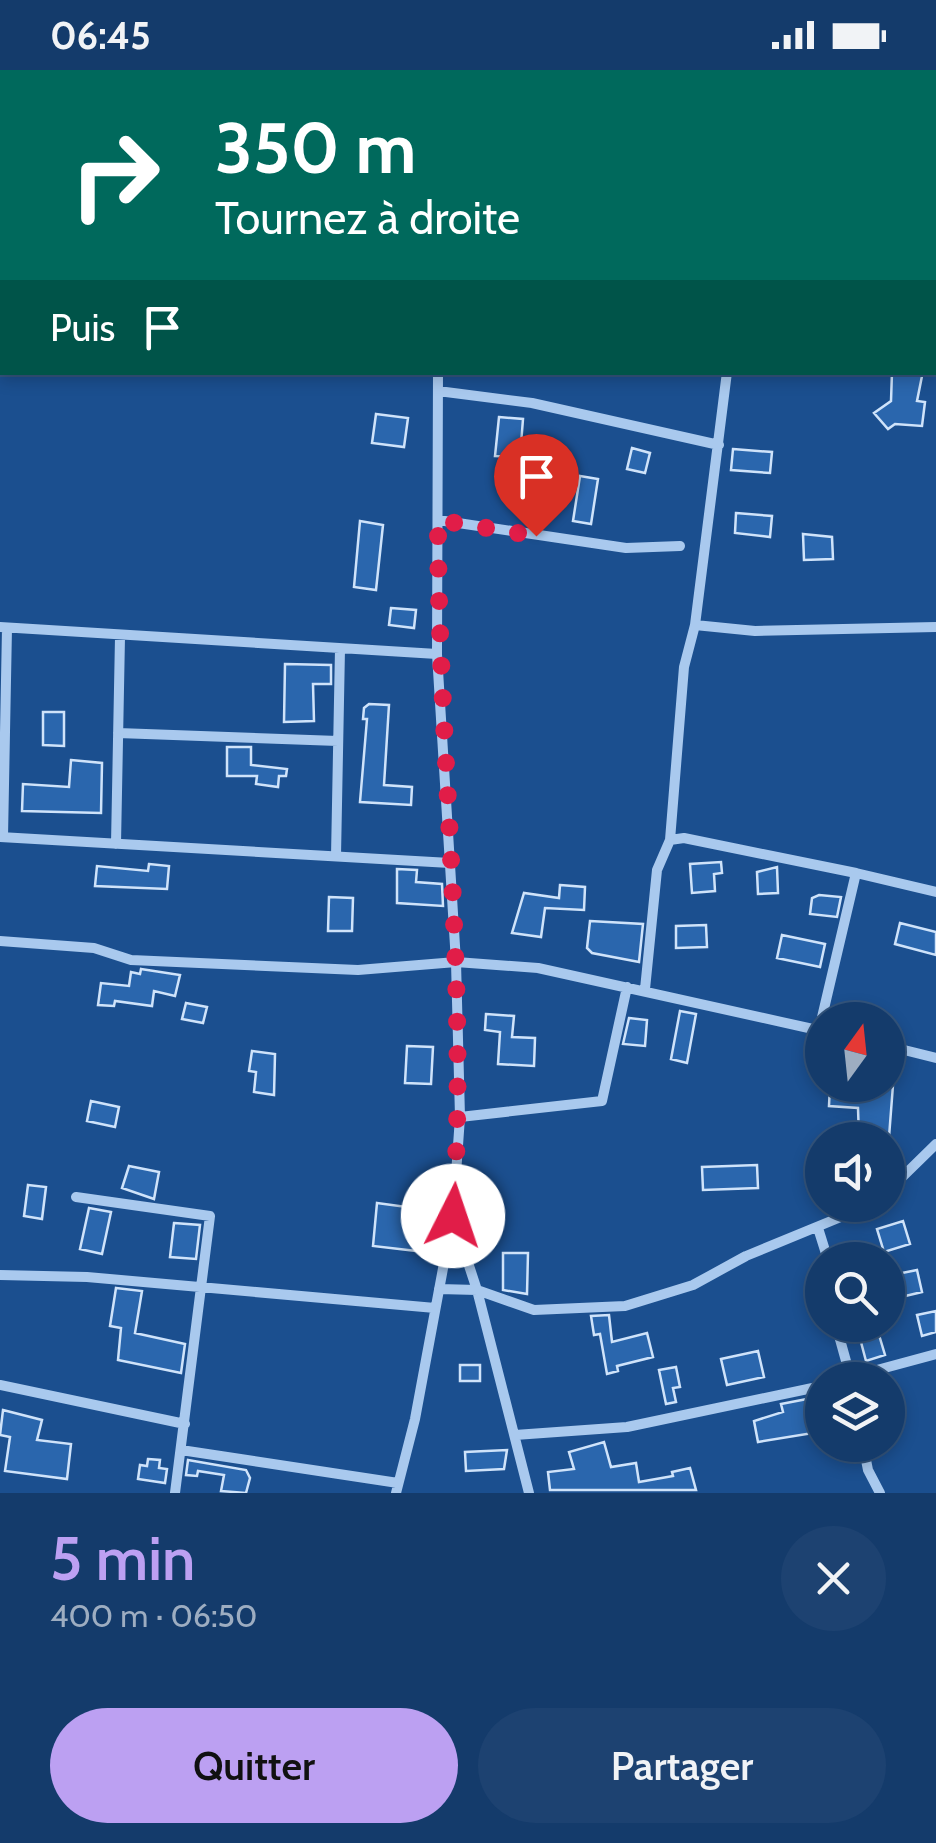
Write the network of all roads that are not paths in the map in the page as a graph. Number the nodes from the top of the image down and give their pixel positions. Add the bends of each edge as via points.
1 (438, 375) edge
2 (727, 375) edge
3 (438, 391) junction
4 (719, 444) junction
5 (438, 520) junction
6 (680, 546) dead end
7 (694, 625) junction
8 (4, 627) edge
9 (936, 627) edge
10 (120, 637) junction
11 (340, 649) junction
12 (438, 654) junction
13 (118, 732) junction
14 (338, 741) junction
15 (2, 837) edge
16 (670, 840) junction
17 (116, 844) junction
18 (336, 856) junction
19 (450, 863) junction
20 (856, 873) junction
21 (936, 892) edge
22 (0, 942) edge
23 (456, 962) junction
24 (628, 987) junction
25 (645, 989) junction
26 (827, 1002) edge
27 (805, 1027) edge
28 (905, 1050) edge
29 (936, 1058) edge
30 (460, 1118) junction
31 (936, 1144) edge
32 (905, 1174) edge
33 (76, 1197) dead end
34 (453, 1216) junction
35 (832, 1222) edge
36 (818, 1228) junction
37 (822, 1242) edge
38 (0, 1275) edge
39 (204, 1288) junction
40 (439, 1289) junction
41 (477, 1290) junction
42 (435, 1308) junction
43 (936, 1354) edge
44 (905, 1363) edge
45 (0, 1386) edge
46 (805, 1390) edge
47 (185, 1424) junction
48 (515, 1435) junction
49 (181, 1450) junction
50 (867, 1462) edge
51 (397, 1488) edge
52 (175, 1493) edge
53 (529, 1493) edge
54 (880, 1493) edge

1 - 3 street
2 - 4 street
3 - 4 street via 550,407
3 - 5 street
4 - 7 street
5 - 6 street via 626,548
5 - 12 street
7 - 9 street via 755,631
7 - 16 street via 684,667
8 - 10 street
8 - 15 street
10 - 11 street
10 - 13 street
11 - 12 street
11 - 14 street
12 - 19 street
13 - 14 street
13 - 17 street
14 - 18 street
15 - 17 street
16 - 20 street
16 - 25 street via 657,870
17 - 18 street
18 - 19 street
19 - 23 street
20 - 21 street
20 - 26 street
22 - 23 street via 94,948 131,960 358,970
23 - 24 street via 538,968
23 - 30 street
24 - 25 street
24 - 30 street via 602,1101
25 - 27 street
28 - 29 street
30 - 34 street
31 - 32 street
33 - 39 street via 210,1216
34 - 40 street
34 - 41 street
35 - 36 street
36 - 37 street
36 - 41 street via 693,1286 625,1306 534,1310
38 - 39 street
39 - 42 street
39 - 47 street
40 - 41 street
40 - 42 street
41 - 48 street
42 - 51 street
43 - 44 street
45 - 47 street
46 - 48 street via 627,1427
47 - 49 street
48 - 53 street
49 - 51 street
49 - 52 street
50 - 54 street

